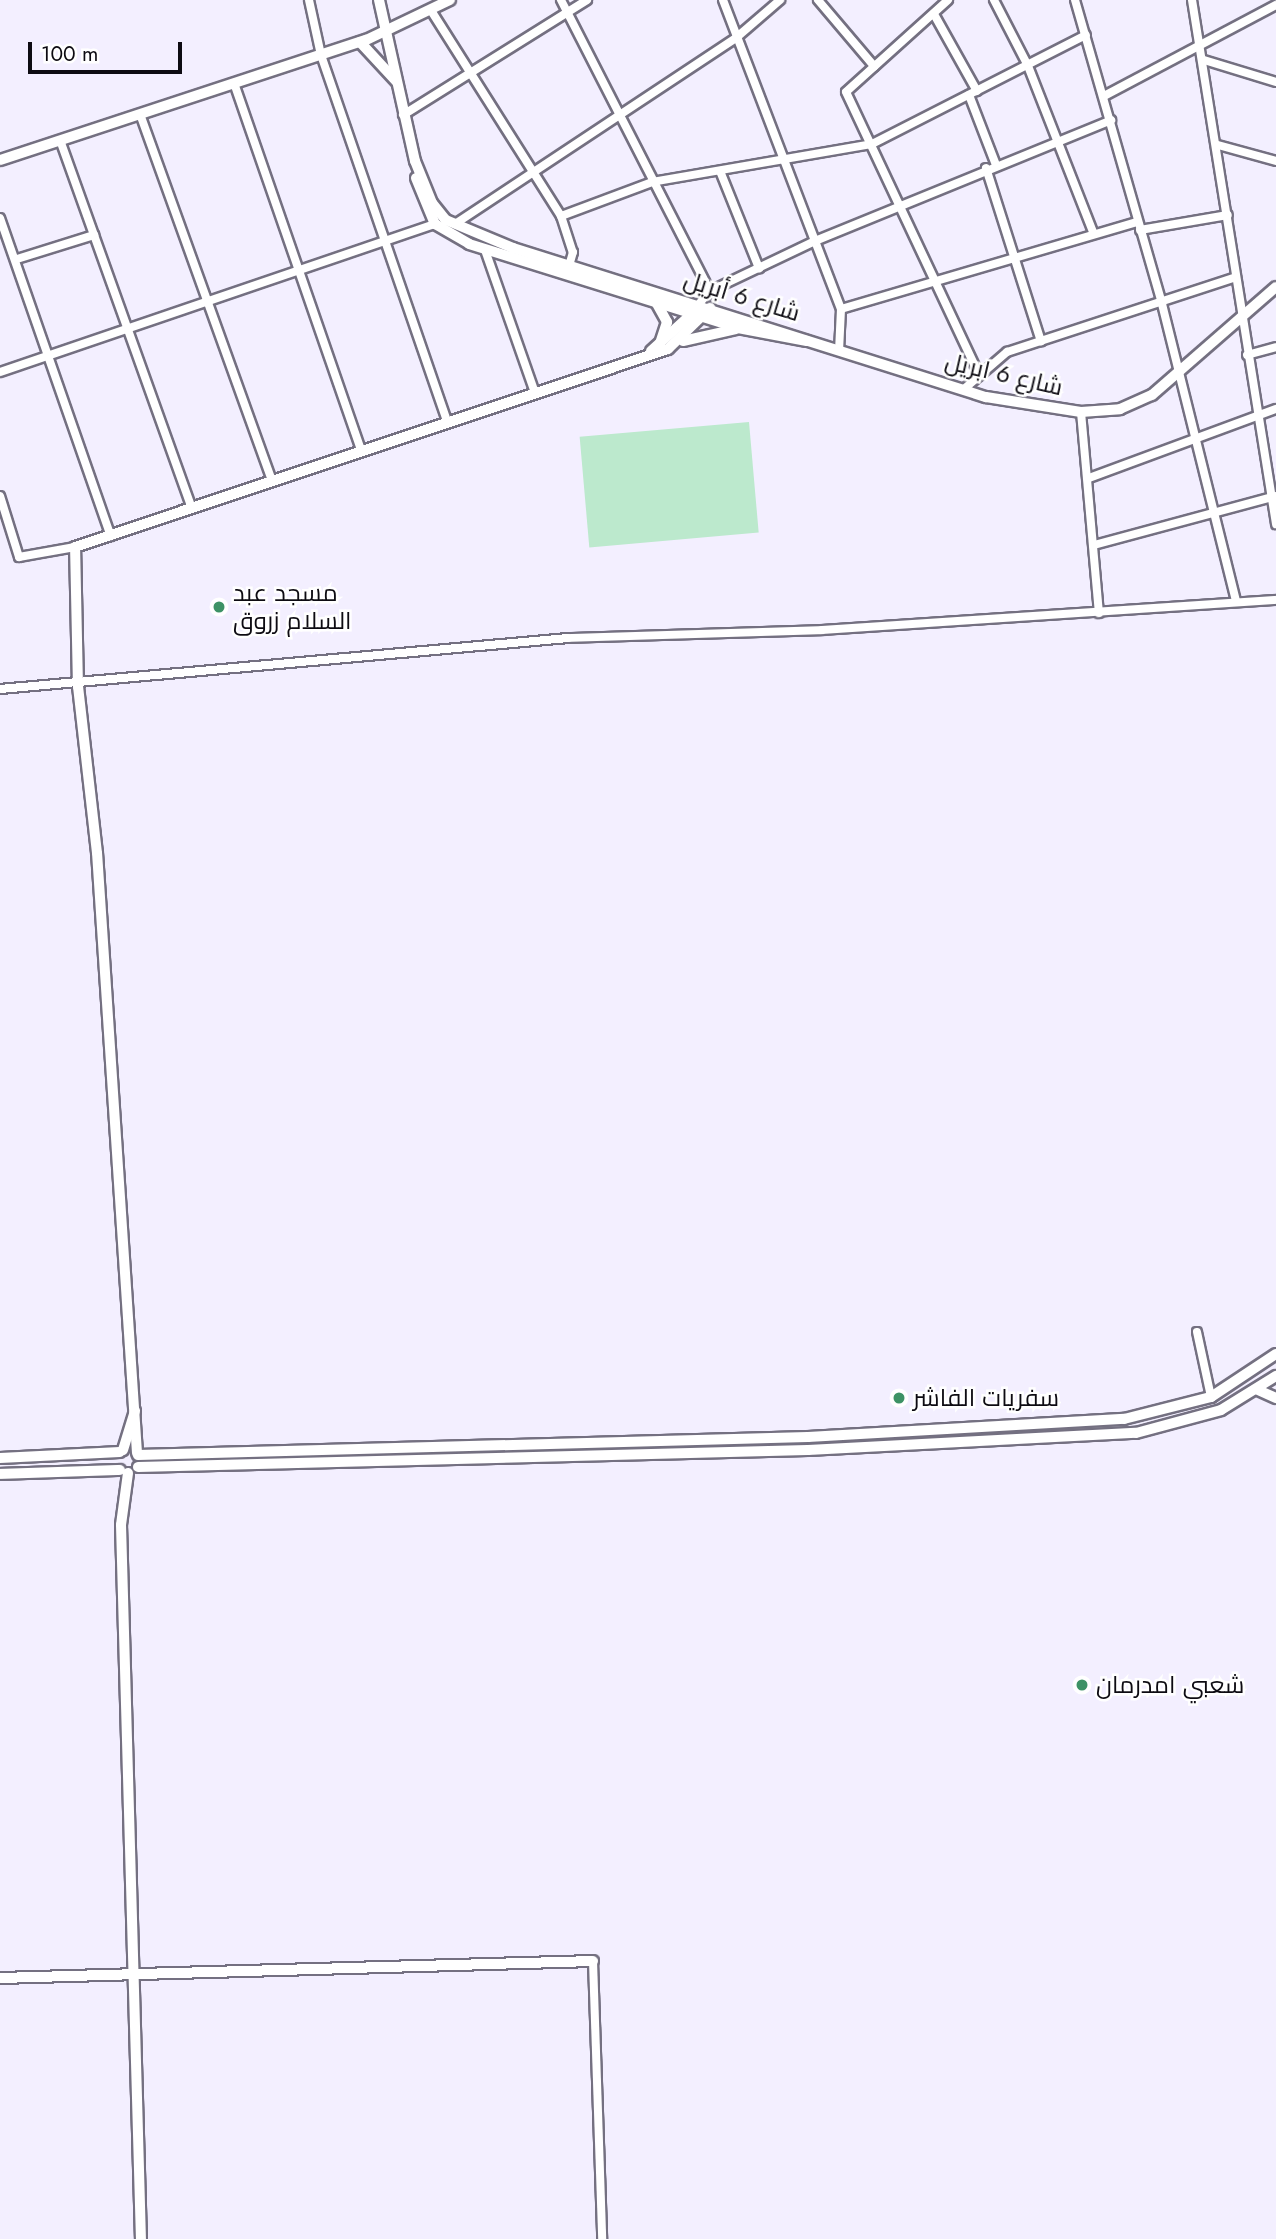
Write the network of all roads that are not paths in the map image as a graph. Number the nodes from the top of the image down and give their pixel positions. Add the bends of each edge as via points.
1 (309, 0) edge
2 (379, 0) edge
3 (450, 0) edge
4 (562, 0) edge
5 (587, 0) edge
6 (723, 0) edge
7 (780, 0) edge
8 (818, 0) edge
9 (935, 0) edge
10 (948, 0) edge
11 (994, 0) edge
12 (1192, 0) edge
13 (1077, 1) edge
14 (1276, 5) edge
15 (941, 8) junction
16 (432, 12) junction
17 (568, 12) junction
18 (935, 16) junction
19 (386, 33) junction
20 (1086, 35) junction
21 (737, 37) junction
22 (360, 42) junction
23 (1201, 44) junction
24 (321, 55) junction
25 (1204, 60) junction
26 (874, 66) junction
27 (1028, 66) junction
28 (470, 72) junction
29 (1276, 82) edge
30 (234, 83) junction
31 (398, 83) junction
32 (973, 93) junction
33 (1104, 96) junction
34 (140, 114) junction
35 (403, 115) junction
36 (619, 117) junction
37 (1111, 120) junction
38 (60, 140) junction
39 (1056, 142) junction
40 (872, 144) junction
41 (1218, 145) junction
42 (0, 160) edge
43 (415, 161) junction
44 (783, 161) junction
45 (1276, 161) edge
46 (996, 164) junction
47 (986, 168) junction
48 (720, 170) junction
49 (535, 171) junction
50 (652, 183) junction
51 (902, 204) junction
52 (1228, 215) junction
53 (561, 216) junction
54 (0, 218) edge
55 (435, 224) junction
56 (455, 224) junction
57 (1138, 226) junction
58 (1094, 234) junction
59 (94, 235) junction
60 (385, 242) junction
61 (815, 242) junction
62 (485, 250) junction
63 (1017, 258) junction
64 (17, 259) junction
65 (759, 268) junction
66 (568, 270) junction
67 (300, 272) junction
68 (1233, 278) junction
69 (937, 282) junction
70 (1276, 287) edge
71 (710, 291) junction
72 (656, 303) junction
73 (209, 304) junction
74 (1161, 304) junction
75 (841, 309) junction
76 (701, 311) junction
77 (1243, 315) junction
78 (738, 328) junction
79 (131, 331) junction
80 (810, 341) junction
81 (1041, 341) junction
82 (677, 343) junction
83 (659, 345) junction
84 (1276, 347) edge
85 (839, 351) junction
86 (646, 354) junction
87 (1247, 355) junction
88 (51, 359) junction
89 (0, 372) edge
90 (979, 375) junction
91 (1177, 376) junction
92 (964, 389) junction
93 (534, 390) junction
94 (1276, 409) edge
95 (1081, 412) junction
96 (1255, 417) junction
97 (447, 420) junction
98 (1193, 441) junction
99 (361, 449) junction
100 (1088, 478) junction
101 (272, 480) junction
102 (0, 496) edge
103 (1275, 496) edge
104 (192, 509) junction
105 (1214, 515) junction
106 (1276, 524) edge
107 (111, 536) junction
108 (1094, 545) junction
109 (75, 547) junction
110 (1276, 600) edge
111 (1236, 601) junction
112 (1099, 612) junction
113 (78, 687) junction
114 (0, 690) edge
115 (1198, 1332) dead end
116 (1276, 1354) edge
117 (1276, 1376) edge
118 (1258, 1390) junction
119 (1211, 1397) junction
120 (1276, 1398) edge
121 (136, 1408) junction
122 (864, 1434) junction
123 (348, 1447) junction
124 (865, 1447) junction
125 (122, 1451) junction
126 (0, 1458) edge
127 (348, 1460) junction
128 (132, 1464) junction
129 (0, 1474) edge
130 (593, 1961) joint
131 (138, 1974) junction
132 (0, 1978) edge
133 (141, 2239) edge
134 (602, 2239) edge

1 - 24 street
2 - 19 street, شارع 6 أبريل
3 - 16 street
4 - 17 street
5 - 17 street
6 - 21 street
7 - 21 street
8 - 26 street
9 - 15 street
10 - 15 street
11 - 27 street
12 - 23 street
13 - 20 street
14 - 23 street
15 - 18 street
16 - 19 street
16 - 28 street
17 - 28 street
17 - 36 street
18 - 26 street
18 - 32 street
19 - 22 street
19 - 31 street, شارع 6 أبريل
20 - 27 street
20 - 33 street
21 - 36 street
21 - 44 street
22 - 24 street
22 - 31 street
23 - 25 street
23 - 33 street
24 - 30 street
24 - 60 street
25 - 29 street
25 - 41 street
26 - 40 street via 846,92
27 - 32 street
27 - 39 street
28 - 35 street
28 - 49 street
30 - 34 street
30 - 67 street
31 - 35 street, شارع 6 أبريل
32 - 40 street
32 - 46 street
33 - 37 street
34 - 38 street
34 - 73 street
35 - 43 street, شارع 6 أبريل
36 - 49 street
36 - 50 street
37 - 39 street
37 - 57 street
38 - 42 street
38 - 59 street
39 - 46 street
39 - 58 street
40 - 44 street
40 - 51 street
41 - 45 street
41 - 52 street
43 - 55 street, شارع 6 أبريل via 420,196
43 - 56 street, شارع 6 أبريل via 437,211
44 - 48 street
44 - 61 street
46 - 47 street
47 - 51 street
47 - 63 street
48 - 50 street
48 - 65 street
49 - 53 street
49 - 56 street
50 - 53 street
50 - 71 street
51 - 61 street
51 - 69 street
52 - 57 street
52 - 68 street
53 - 66 street via 573,252
54 - 64 street
55 - 60 street
55 - 62 street, شارع 6 أبريل
56 - 66 street, شارع 6 أبريل
57 - 58 street
57 - 74 street
58 - 63 street
59 - 64 street
59 - 79 street
60 - 67 street
60 - 97 street
61 - 65 street
61 - 75 street
62 - 66 street, شارع 6 أبريل
62 - 93 street
63 - 69 street
63 - 81 street
64 - 88 street
65 - 71 street
66 - 72 street, شارع 6 أبريل
66 - 76 street, شارع 6 أبريل
67 - 73 street
67 - 99 street
68 - 74 street
68 - 77 street
69 - 75 street
69 - 90 street
70 - 77 street, شارع 6 ابريل
71 - 76 street
72 - 76 street, شارع 6 أبريل
72 - 83 street via 667,322
73 - 79 street
73 - 101 street
74 - 81 street
74 - 91 street
75 - 85 street
76 - 78 street, شارع 6 أبريل
76 - 80 street, شارع 6 أبريل
76 - 82 street
76 - 83 street
77 - 87 street
77 - 91 street, شارع 6 ابريل
78 - 80 street, شارع 6 أبريل
78 - 82 street
79 - 88 street
79 - 104 street
80 - 85 street, شارع 6 ابريل
81 - 90 street via 1007,352
82 - 86 street
83 - 86 street
84 - 87 street
85 - 92 street, شارع 6 ابريل
86 - 93 street
87 - 96 street
88 - 89 street
88 - 107 street
90 - 92 street
91 - 95 street, شارع 6 ابريل via 1129,407
91 - 98 street
92 - 95 street, شارع 6 ابريل via 1031,407
93 - 97 street
94 - 96 street
95 - 100 street
96 - 98 street
96 - 103 street
97 - 99 street
98 - 100 street
98 - 105 street
99 - 101 street
100 - 108 street
101 - 104 street
102 - 109 street via 19,557
103 - 105 street
103 - 106 street
104 - 107 street
105 - 108 street
105 - 111 street
107 - 109 street
108 - 112 street
109 - 113 street
110 - 111 street
111 - 112 street
112 - 113 street via 568,638
113 - 114 street
113 - 121 street via 97,853
115 - 119 street
116 - 119 street
117 - 118 street
118 - 120 street
118 - 124 street via 1221,1410 1154,1431
119 - 122 street via 1124,1419
121 - 125 street
121 - 128 street
122 - 123 street
122 - 124 street
123 - 127 street
123 - 128 street
124 - 127 street
125 - 126 street
125 - 128 street
125 - 128 street
127 - 128 street
128 - 129 street
128 - 131 street via 121,1525
130 - 131 street
130 - 134 street
131 - 132 street
131 - 133 street

